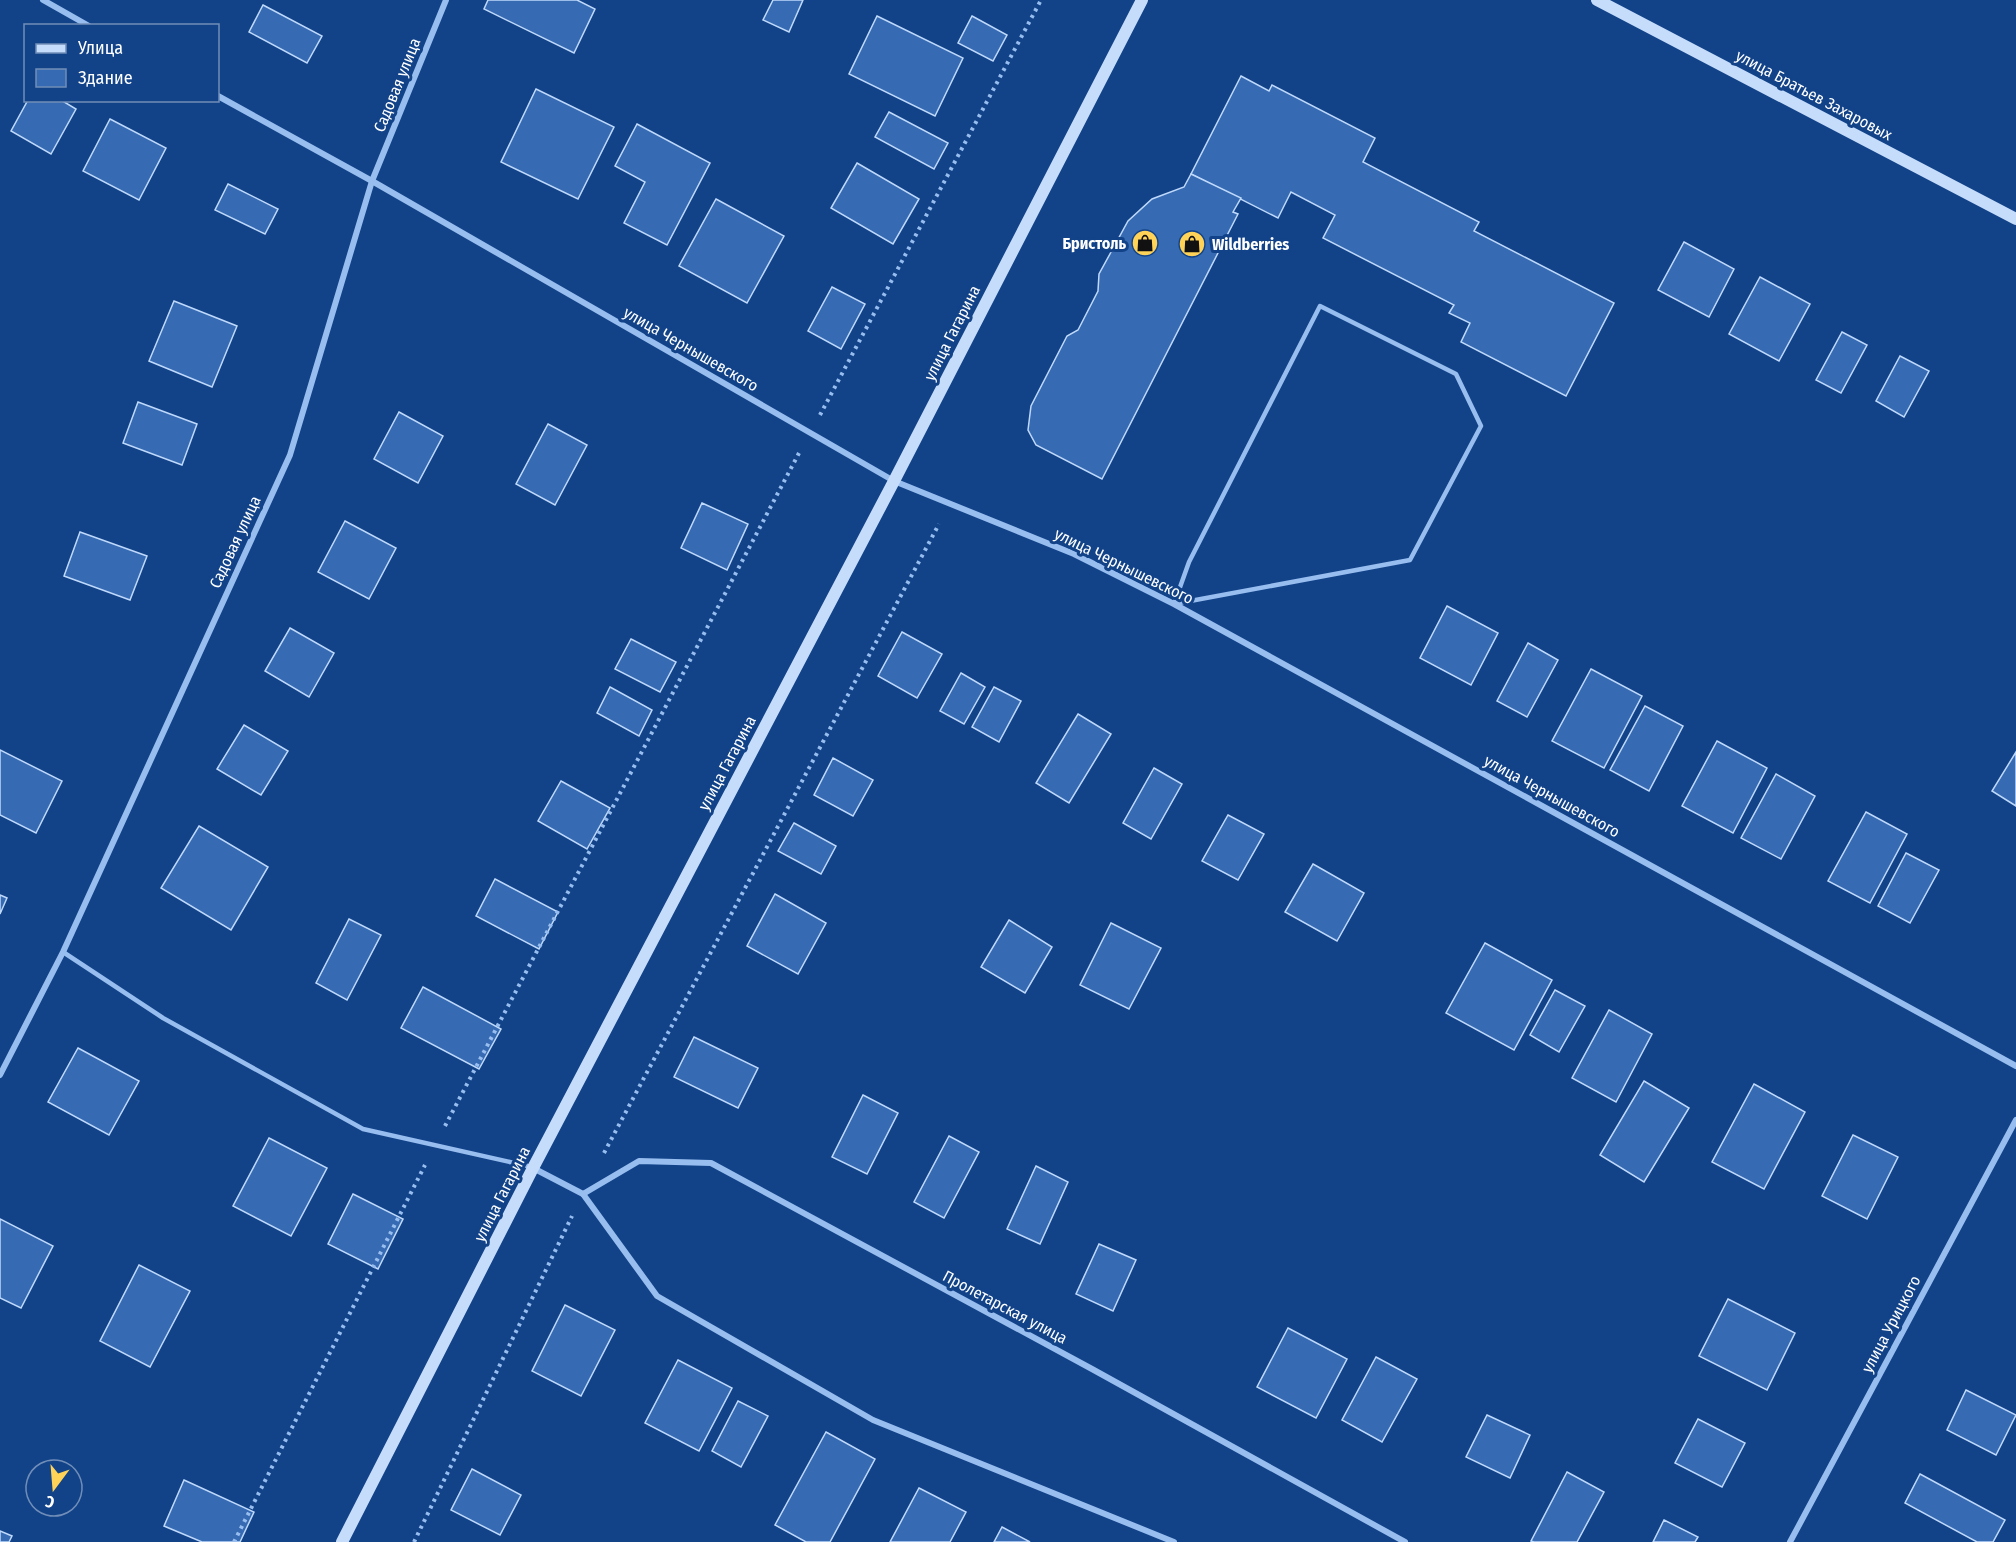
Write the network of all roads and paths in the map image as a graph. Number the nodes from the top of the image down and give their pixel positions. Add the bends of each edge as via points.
1 (43, 0) edge
2 (446, 0) edge
3 (1041, 0) edge
4 (1142, 0) edge
5 (1597, 0) edge
6 (85, 24) edge
7 (219, 97) edge
8 (372, 181) junction
9 (2016, 219) edge
10 (810, 433) junction
11 (894, 481) junction
12 (950, 504) junction
13 (1174, 604) junction
14 (63, 952) junction
15 (2016, 1066) edge
16 (0, 1075) edge
17 (2016, 1120) edge
18 (434, 1145) junction
19 (533, 1168) junction
20 (583, 1194) junction
21 (234, 1542) edge
22 (342, 1542) edge
23 (414, 1542) edge
24 (1174, 1542) edge
25 (1405, 1542) edge
26 (1790, 1542) edge

1 - 6 street
2 - 8 street, Садовая улица
3 - 10 path
4 - 11 main road, улица Гагарина
5 - 9 main road, улица Братьев Захаровых
7 - 8 street, улица Чернышевского
8 - 10 street, улица Чернышевского
8 - 14 street, Садовая улица via 290,455
10 - 11 street, улица Чернышевского
10 - 18 path
11 - 12 street, улица Чернышевского
11 - 19 main road, улица Гагарина
12 - 13 street, улица Чернышевского via 1074,554
12 - 20 path
13 - 13 lane via 1189,562 1320,306 1456,374 1481,426 1410,560
13 - 15 street, улица Чернышевского
14 - 16 street, Садовая улица
14 - 18 lane via 163,1018 363,1129
17 - 26 street, улица Урицкого
18 - 19 lane
18 - 21 path
19 - 20 street
19 - 22 main road, улица Гагарина
20 - 23 path
20 - 24 street via 657,1296 873,1420
20 - 25 street, Пролетарская улица via 639,1161 711,1163

